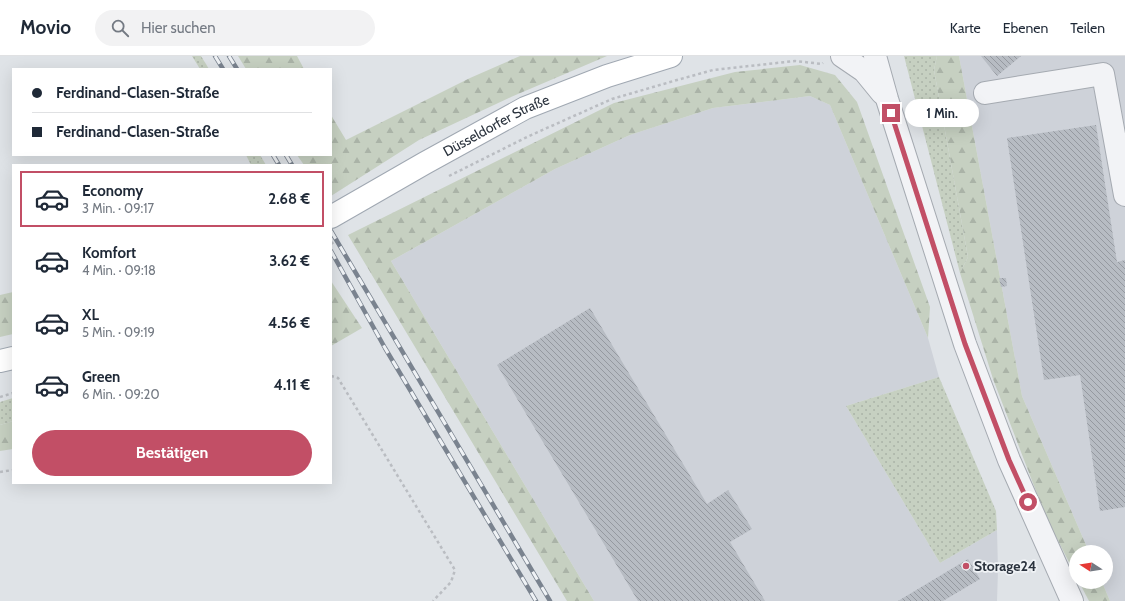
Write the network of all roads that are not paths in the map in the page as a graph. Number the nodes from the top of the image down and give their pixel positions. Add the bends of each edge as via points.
1 (671, 56) edge
2 (875, 56) edge
3 (833, 58) edge
4 (985, 92) dead end
5 (887, 98) junction
6 (1125, 195) edge
7 (332, 216) edge
8 (12, 358) edge
9 (0, 361) edge
10 (1072, 601) edge

1 - 7 main road, Düsseldorfer Straße via 607,76 525,108
2 - 5 street
3 - 5 street via 864,71
4 - 6 street via 1103,74
5 - 10 street via 965,344 1009,460
8 - 9 main road

